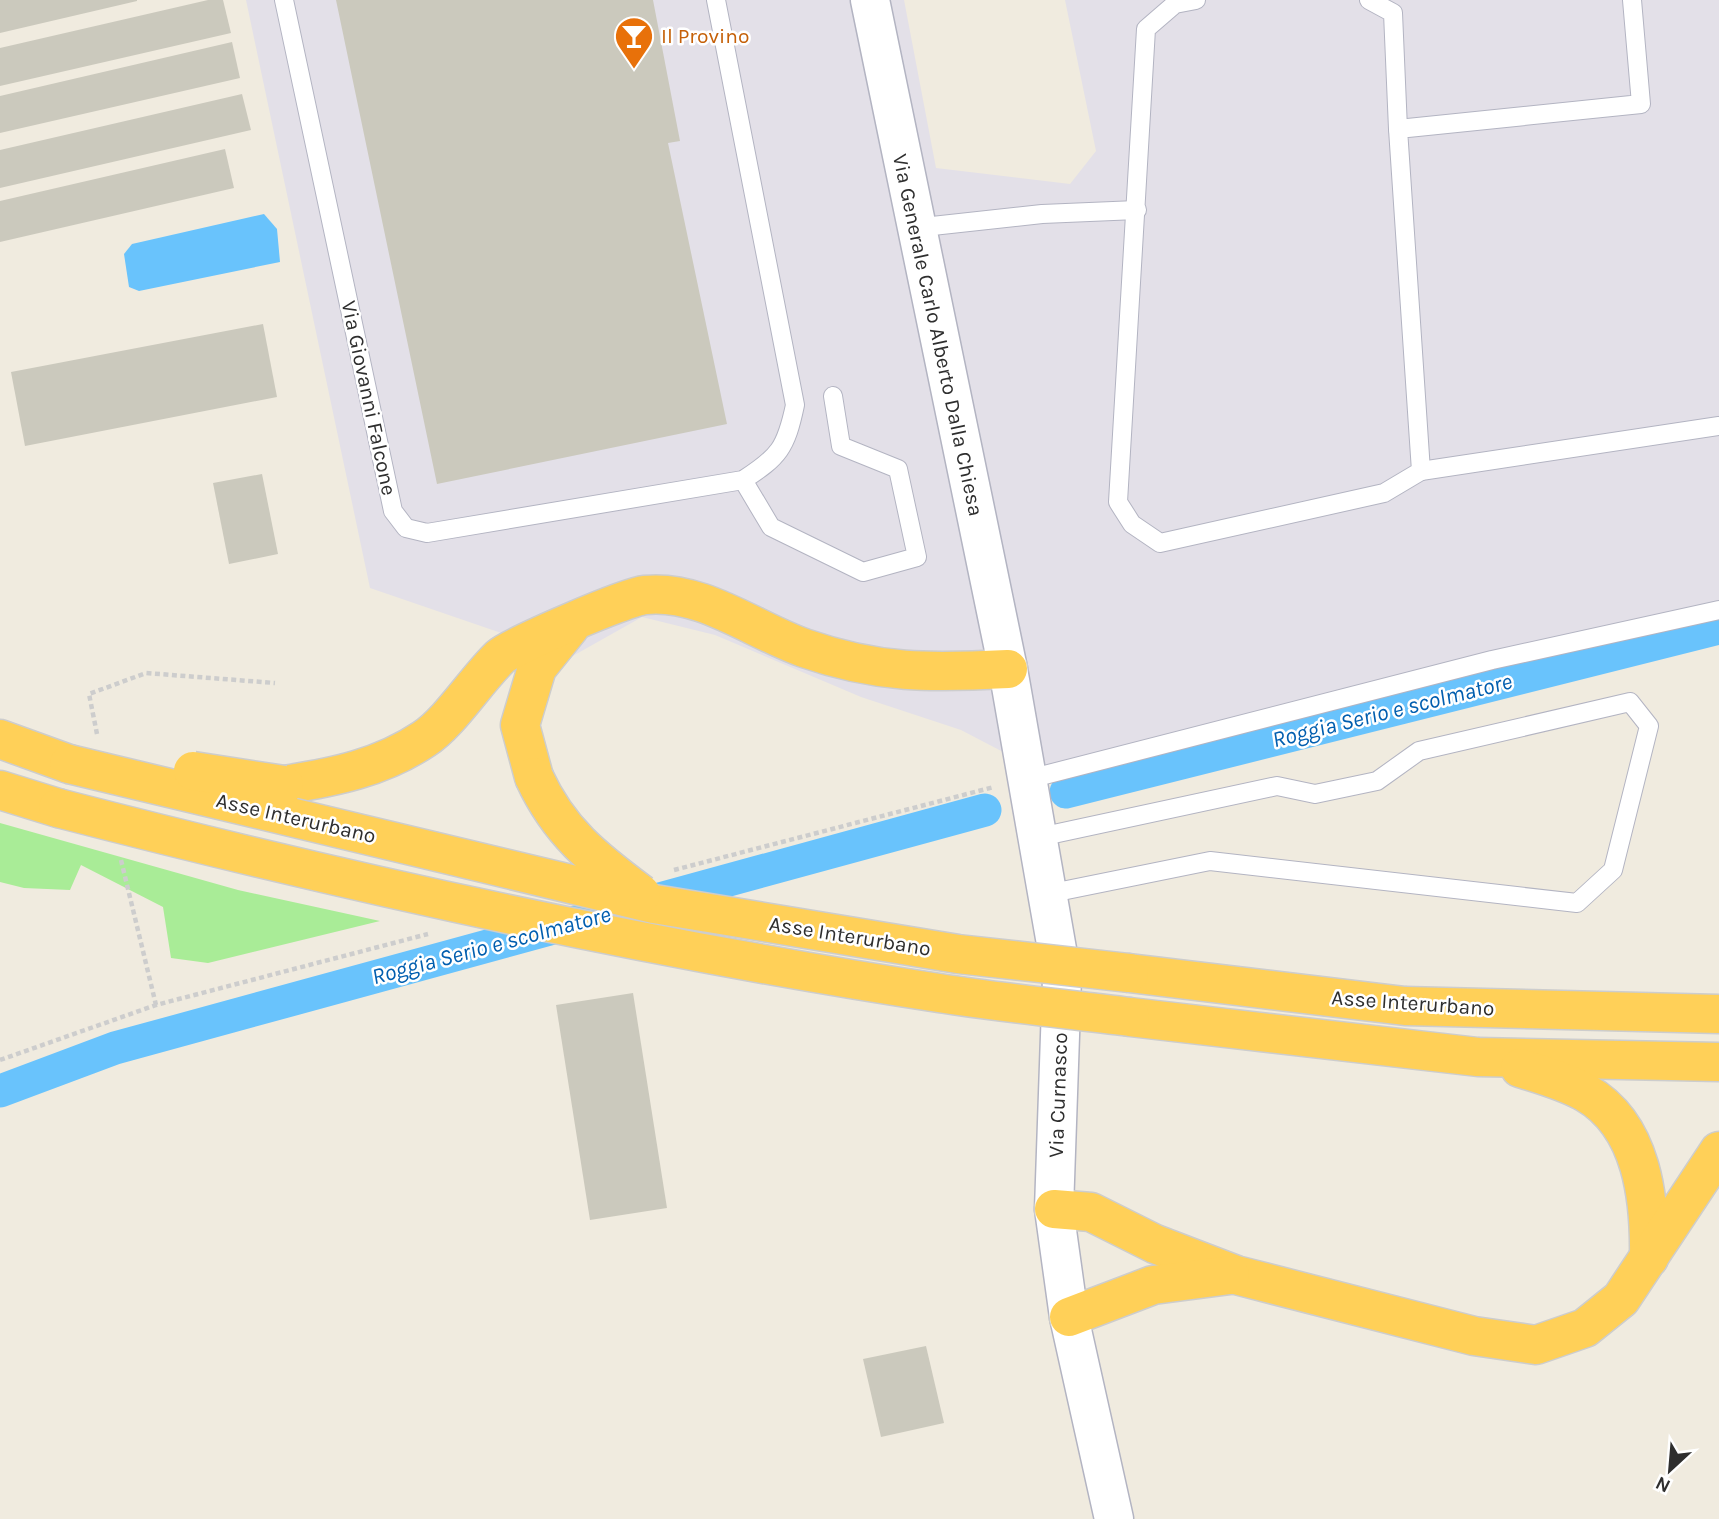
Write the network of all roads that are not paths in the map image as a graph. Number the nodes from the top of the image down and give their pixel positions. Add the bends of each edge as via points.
1 (284, 0) edge
2 (716, 0) edge
3 (870, 0) edge
4 (1196, 0) edge
5 (1369, 0) edge
6 (1632, 0) edge
7 (1398, 129) junction
8 (1137, 210) junction
9 (914, 228) junction
10 (833, 396) dead end
11 (1719, 426) edge
12 (1421, 471) junction
13 (743, 480) junction
14 (1719, 610) edge
15 (573, 623) junction
16 (1008, 669) junction
17 (0, 740) edge
18 (69, 764) junction
19 (1026, 780) junction
20 (0, 790) edge
21 (1035, 838) junction
22 (1047, 894) junction
23 (654, 904) junction
24 (1719, 1013) edge
25 (1478, 1057) junction
26 (1719, 1062) edge
27 (1719, 1151) edge
28 (1054, 1209) junction
29 (1648, 1258) junction
30 (1236, 1275) junction
31 (1069, 1317) junction
32 (1114, 1519) edge

1 - 13 lane, Via Giovanni Falcone via 393,511 406,528 427,533
2 - 13 lane, Via Giovanni Falcone via 795,405 788,436 772,462
3 - 9 street, Via Generale Carlo Alberto Dalla Chiesa
4 - 8 lane via 1175,4 1146,29
5 - 7 lane via 1393,13
6 - 7 lane via 1641,104
7 - 12 lane
8 - 9 lane via 1042,214
8 - 12 lane via 1118,502 1132,524 1160,543 1384,493
9 - 16 street, Via Generale Carlo Alberto Dalla Chiesa
10 - 13 lane via 841,446 898,468 917,557 863,572 771,527
11 - 12 lane
14 - 19 lane via 1492,660
15 - 16 highway via 608,605 644,595 666,595 709,606 802,648 877,669 906,673
15 - 18 highway, bridge via 502,655 425,739 351,775 285,785 211,772
15 - 23 highway, bridge via 537,668 520,725 534,777 547,807 590,857
16 - 19 street, Via Curnasco
17 - 18 highway, Asse Interurbano
18 - 23 highway, Asse Interurbano, bridge
19 - 21 street, Via Curnasco
20 - 25 highway, Asse Interurbano, bridge via 409,895 752,962 942,994
21 - 22 street, Via Curnasco
21 - 22 lane via 1277,786 1315,794 1377,781 1419,751 1630,702 1649,726 1613,870 1577,903 1210,860
22 - 28 street, Via Curnasco via 1062,978
23 - 24 highway, Asse Interurbano, bridge via 958,954 1405,1006
25 - 26 highway, Asse Interurbano
25 - 29 highway via 1555,1079 1586,1093 1615,1117 1635,1153 1643,1182 1650,1220
27 - 29 highway
28 - 30 highway via 1091,1212 1155,1244
28 - 31 street, Via Curnasco
29 - 30 highway via 1620,1299 1585,1328 1536,1345 1474,1336
30 - 31 highway via 1153,1285
31 - 32 street, Via Curnasco

